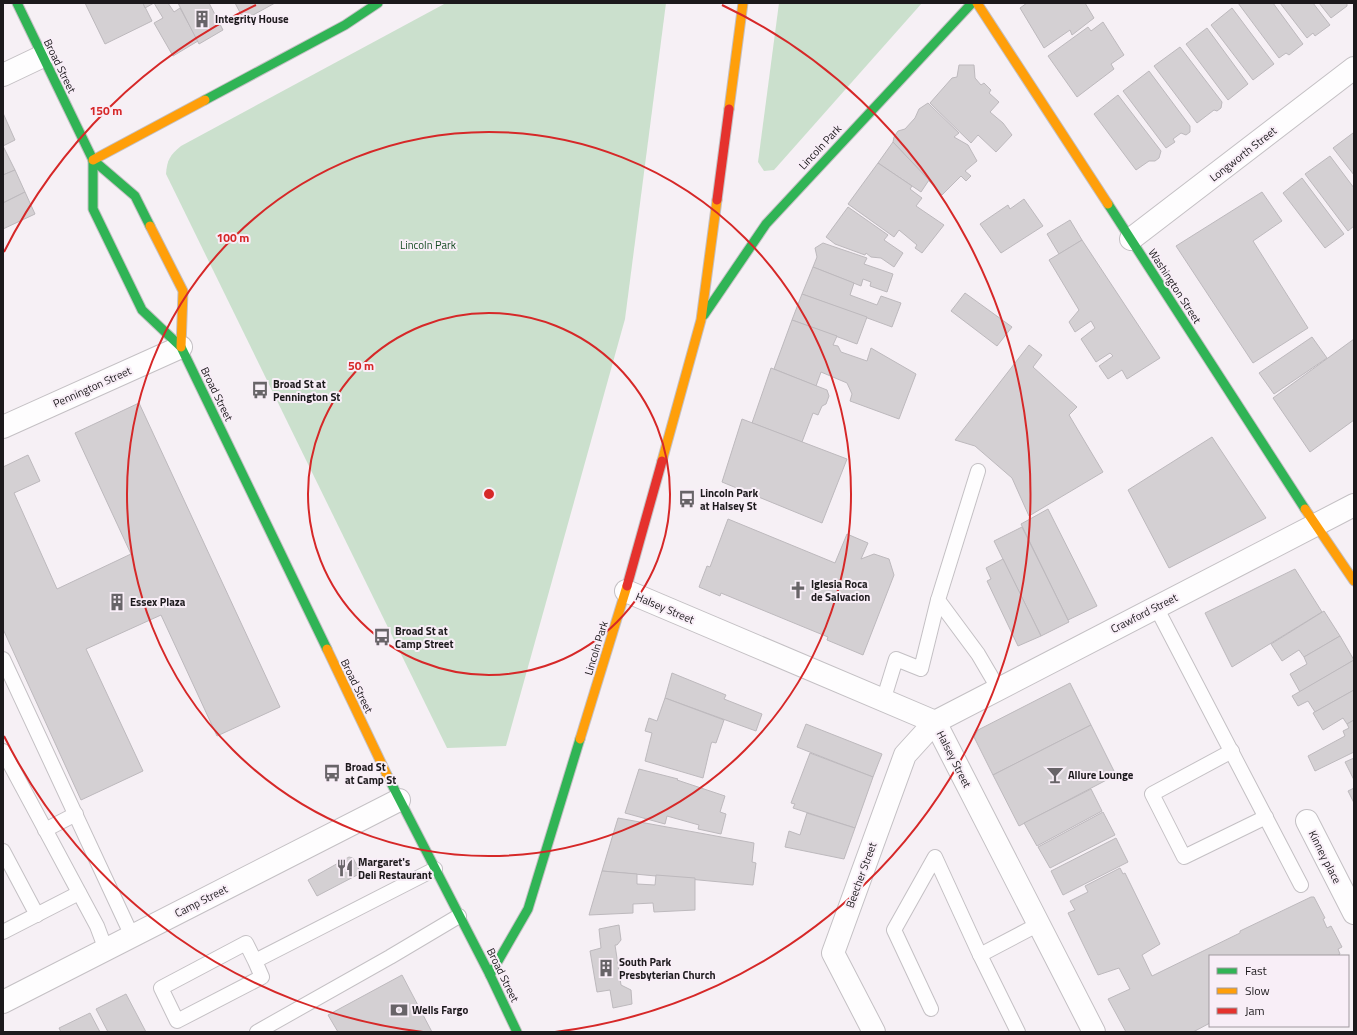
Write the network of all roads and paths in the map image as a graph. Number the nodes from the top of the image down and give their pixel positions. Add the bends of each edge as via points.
1 (17, 3) edge
2 (743, 3) edge
3 (972, 3) edge
4 (977, 3) edge
5 (372, 4) edge
6 (43, 56) junction
7 (1354, 68) edge
8 (3, 75) edge
9 (93, 160) junction
10 (1131, 239) junction
11 (701, 320) junction
12 (181, 348) junction
13 (3, 426) edge
14 (978, 471) dead end
15 (1354, 506) edge
16 (1316, 526) junction
17 (1354, 581) edge
18 (626, 591) junction
19 (938, 600) junction
20 (1156, 607) junction
21 (3, 660) edge
22 (998, 688) junction
23 (883, 700) junction
24 (935, 722) junction
25 (3, 750) edge
26 (1232, 752) junction
27 (399, 800) junction
28 (76, 814) junction
29 (1266, 817) junction
30 (1307, 821) dead end
31 (45, 830) junction
32 (3, 851) edge
33 (435, 869) junction
34 (1301, 885) dead end
35 (79, 893) junction
36 (1354, 913) edge
37 (37, 915) junction
38 (459, 916) junction
39 (1039, 924) junction
40 (3, 932) edge
41 (132, 936) junction
42 (106, 950) junction
43 (980, 955) junction
44 (255, 961) junction
45 (490, 975) junction
46 (3, 1002) edge
47 (931, 1009) dead end
48 (514, 1031) edge
49 (257, 1032) edge
50 (874, 1032) edge
51 (1018, 1032) edge
52 (1094, 1032) edge

1 - 6 main road, Broad Street
2 - 11 main road, Lincoln Park
3 - 11 main road, Lincoln Park via 766,224
4 - 10 main road, Washington Street
5 - 9 main road via 345,25
6 - 8 street
6 - 9 main road, Broad Street
7 - 10 street, Longworth Street
9 - 12 main road, Broad Street via 93,209 142,310
9 - 12 main road, Broad Street via 135,196 183,291
10 - 16 main road, Washington Street
11 - 18 main road, Lincoln Park
12 - 13 street, Pennington Street
12 - 27 main road, Broad Street
14 - 19 lane
15 - 16 street, Crawford Street
16 - 17 main road, Washington Street
16 - 20 street, Crawford Street
18 - 23 street, Halsey Street
18 - 45 main road, Lincoln Park via 528,909
19 - 22 lane via 978,654
19 - 23 lane via 921,669 896,659
20 - 22 street, Crawford Street
20 - 26 lane
21 - 28 lane
22 - 24 street, Crawford Street
23 - 24 street, Halsey Street
24 - 39 street, Halsey Street
24 - 50 street, Beecher Street via 905,755 833,953
25 - 31 lane
26 - 29 lane
26 - 29 lane via 1152,794 1184,857
27 - 33 main road, Broad Street
27 - 41 street, Camp Street
28 - 31 lane
28 - 41 lane
29 - 34 lane
30 - 36 street, Kinney place
31 - 35 lane
32 - 37 lane
33 - 38 main road, Broad Street
33 - 44 lane
35 - 37 lane
35 - 42 lane via 97,926
37 - 40 lane
38 - 45 main road, Broad Street
38 - 49 lane via 390,958
39 - 43 lane
39 - 52 street, Halsey Street
41 - 42 street, Camp Street
42 - 46 street, Camp Street
43 - 47 lane via 935,857 894,930
43 - 51 lane
44 - 44 lane via 262,977 177,1021 160,988 246,943
45 - 48 main road, Broad Street

